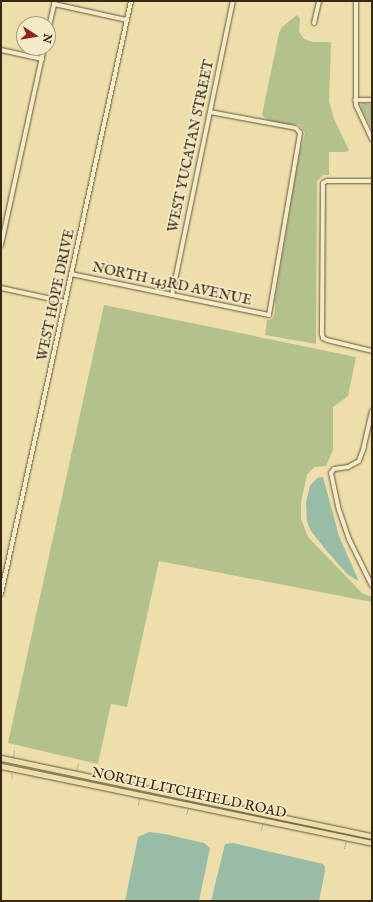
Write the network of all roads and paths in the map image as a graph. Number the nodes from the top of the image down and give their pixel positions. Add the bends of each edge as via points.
1 (131, 1) edge
2 (233, 1) edge
3 (319, 1) edge
4 (356, 1) edge
5 (54, 2) edge
6 (51, 16) edge
7 (127, 20) junction
8 (314, 23) dead end
9 (1, 50) edge
10 (43, 56) edge
11 (42, 59) junction
12 (355, 100) junction
13 (372, 100) edge
14 (210, 112) junction
15 (372, 140) edge
16 (372, 181) edge
17 (1, 245) edge
18 (71, 274) junction
19 (1, 288) edge
20 (172, 295) junction
21 (66, 302) junction
22 (372, 351) edge
23 (372, 411) edge
24 (372, 586) edge
25 (1, 594) edge
26 (1, 758) edge
27 (1, 766) edge
28 (17, 769) junction
29 (67, 772) junction
30 (123, 784) junction
31 (121, 791) junction
32 (372, 836) edge
33 (372, 843) edge

1 - 7 street, WEST HOPE DRIVE
2 - 14 street, WEST YUCATAN STREET
3 - 8 street
4 - 12 street
5 - 6 street
5 - 7 street
7 - 18 street, WEST HOPE DRIVE
9 - 11 street
10 - 11 street
11 - 17 street
12 - 13 street
12 - 15 street via 359,116
14 - 20 street, WEST YUCATAN STREET
14 - 20 street, NORTH 143RD AVENUE via 300,130 269,315
16 - 22 street via 323,183 323,338
18 - 20 street, NORTH 143RD AVENUE
18 - 21 street, WEST HOPE DRIVE
19 - 21 street
21 - 25 street, WEST HOPE DRIVE
23 - 24 street via 359,461 348,467 334,469 331,473 339,510 349,539
26 - 29 main road, NORTH LITCHFIELD ROAD
27 - 28 main road, NORTH LITCHFIELD ROAD
28 - 29 main road via 24,766 60,774
28 - 31 main road, NORTH LITCHFIELD ROAD
29 - 30 main road, NORTH LITCHFIELD ROAD
30 - 31 main road
30 - 32 main road, NORTH LITCHFIELD ROAD
31 - 33 main road, NORTH LITCHFIELD ROAD

